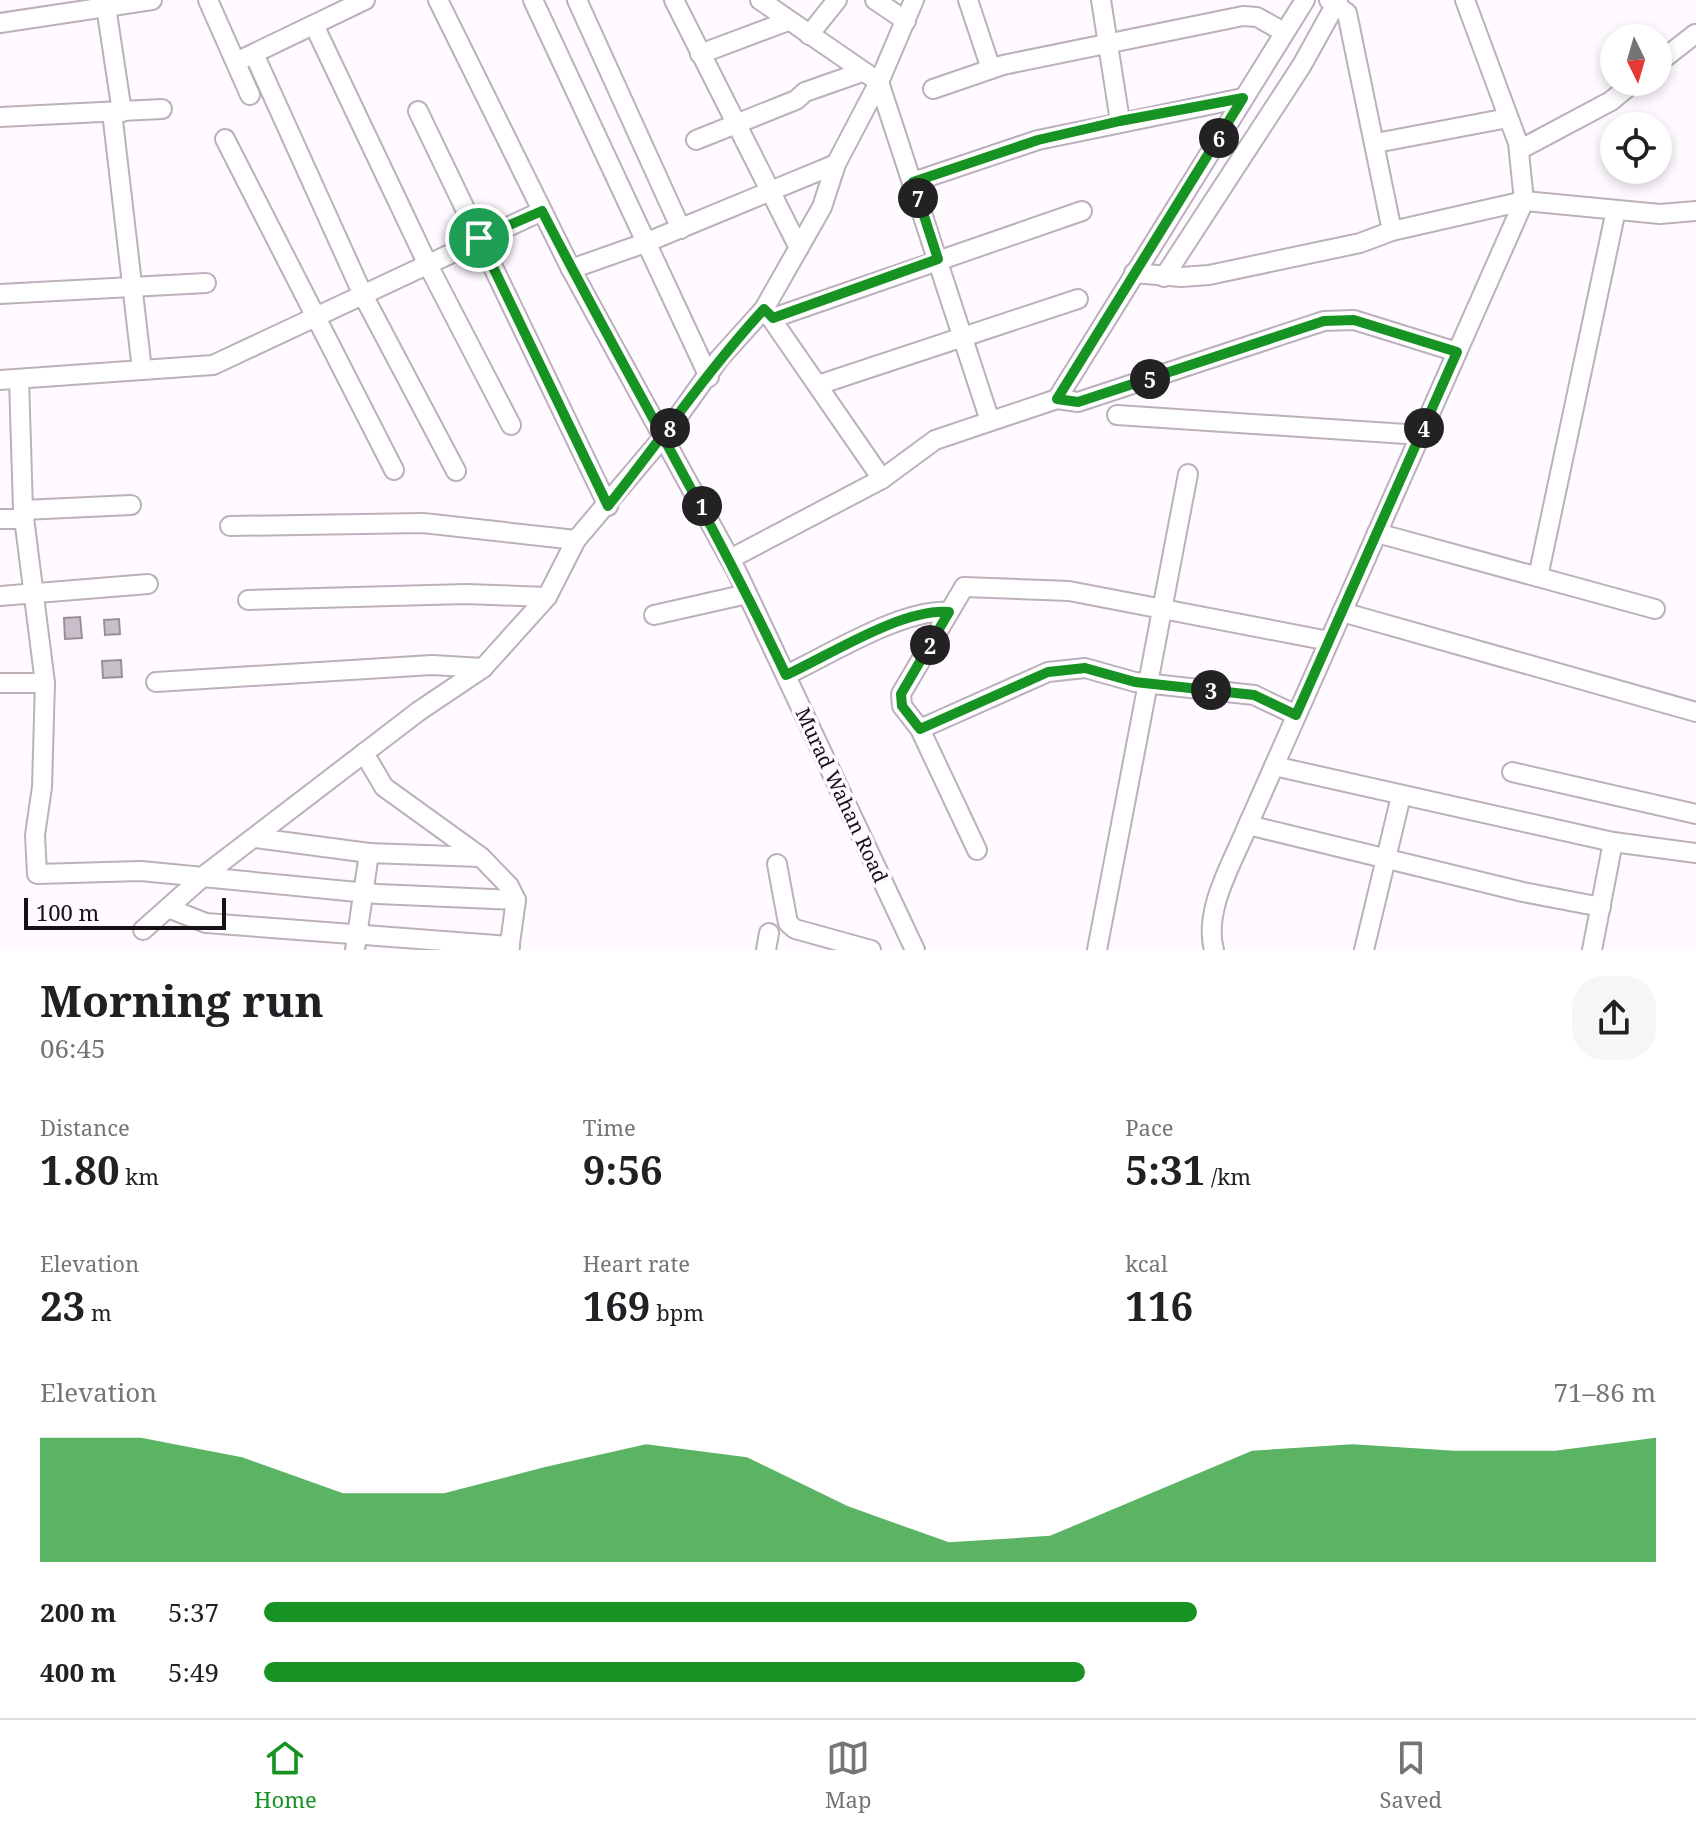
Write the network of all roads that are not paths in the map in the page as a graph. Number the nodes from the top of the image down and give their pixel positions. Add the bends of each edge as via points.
1 (152, 0) edge
2 (208, 0) edge
3 (438, 0) edge
4 (533, 0) edge
5 (577, 0) edge
6 (674, 0) edge
7 (760, 0) edge
8 (837, 0) edge
9 (875, 0) edge
10 (914, 0) edge
11 (968, 0) edge
12 (1101, 0) edge
13 (1305, 0) edge
14 (1334, 1) edge
15 (1467, 1) edge
16 (358, 2) edge
17 (105, 4) edge
18 (788, 21) junction
19 (906, 21) junction
20 (0, 23) edge
21 (314, 25) junction
22 (1284, 32) junction
23 (1695, 34) edge
24 (809, 35) junction
25 (1108, 43) junction
26 (1672, 52) edge
27 (254, 54) junction
28 (700, 54) junction
29 (236, 62) junction
30 (991, 69) junction
31 (862, 72) junction
32 (879, 82) junction
33 (933, 89) dead end
34 (250, 95) dead end
35 (1617, 96) edge
36 (1243, 98) junction
37 (162, 109) dead end
38 (418, 111) dead end
39 (117, 112) junction
40 (0, 117) edge
41 (1508, 118) junction
42 (1120, 121) junction
43 (735, 124) junction
44 (225, 139) dead end
45 (696, 140) dead end
46 (1376, 143) junction
47 (1519, 150) junction
48 (836, 164) junction
49 (913, 182) junction
50 (767, 191) junction
51 (1524, 201) junction
52 (1616, 210) junction
53 (542, 211) junction
54 (1082, 211) dead end
55 (1696, 211) edge
56 (681, 229) junction
57 (1392, 231) junction
58 (479, 238) junction
59 (645, 243) junction
60 (799, 248) junction
61 (938, 259) junction
62 (428, 265) junction
63 (571, 269) junction
64 (1134, 273) junction
65 (1164, 277) junction
66 (206, 283) dead end
67 (132, 288) junction
68 (0, 294) edge
69 (363, 295) junction
70 (1078, 299) dead end
71 (768, 313) junction
72 (313, 318) junction
73 (964, 339) junction
74 (1457, 352) junction
75 (142, 370) junction
76 (709, 377) junction
77 (10, 379) edge
78 (818, 385) junction
79 (1057, 399) junction
80 (1117, 415) dead end
81 (990, 421) junction
82 (511, 425) dead end
83 (1421, 435) junction
84 (664, 436) junction
85 (394, 470) dead end
86 (456, 471) dead end
87 (1188, 474) dead end
88 (882, 479) junction
89 (131, 505) dead end
90 (608, 506) junction
91 (23, 514) junction
92 (0, 519) edge
93 (230, 526) dead end
94 (1377, 533) junction
95 (576, 540) junction
96 (730, 559) junction
97 (1538, 577) junction
98 (148, 584) dead end
99 (33, 593) junction
100 (747, 594) junction
101 (0, 596) edge
102 (547, 597) junction
103 (248, 600) dead end
104 (1655, 609) dead end
105 (1162, 610) junction
106 (949, 612) junction
107 (1342, 612) junction
108 (654, 615) dead end
109 (1329, 641) junction
110 (483, 668) junction
111 (786, 675) junction
112 (156, 682) dead end
113 (0, 683) edge
114 (45, 683) junction
115 (1148, 683) junction
116 (1696, 712) edge
117 (1296, 715) junction
118 (920, 729) junction
119 (364, 753) junction
120 (1274, 766) junction
121 (1512, 772) dead end
122 (1401, 796) junction
123 (1696, 814) edge
124 (1248, 825) junction
125 (256, 838) junction
126 (1613, 842) junction
127 (977, 850) dead end
128 (369, 853) junction
129 (1696, 853) edge
130 (481, 857) junction
131 (1386, 859) junction
132 (777, 864) dead end
133 (206, 874) junction
134 (363, 893) junction
135 (516, 900) junction
136 (1601, 907) junction
137 (168, 908) junction
138 (143, 930) dead end
139 (356, 942) edge
140 (510, 948) edge
141 (860, 949) edge
142 (915, 950) edge
143 (1097, 950) edge
144 (1214, 950) edge
145 (1364, 950) edge
146 (1592, 950) edge

1 - 17 street
2 - 29 street
3 - 53 street, Murad Wahan Road
4 - 59 street
5 - 56 street
6 - 28 street
7 - 18 street
8 - 24 street
9 - 19 street
10 - 19 street
11 - 30 street
12 - 25 street
13 - 22 street
14 - 46 street via 1347,13
14 - 65 street via 1302,65
15 - 41 street
16 - 21 street
17 - 20 street
17 - 39 street
18 - 24 street
18 - 28 street
19 - 32 street
21 - 27 street
21 - 62 street
22 - 25 street via 1257,17 1243,16
22 - 36 street
23 - 26 street
24 - 31 street
25 - 30 street
25 - 42 street
27 - 29 street
27 - 69 street
28 - 43 street
29 - 34 street
30 - 33 street
31 - 32 street
31 - 43 street
32 - 48 street
32 - 49 street
35 - 47 street
36 - 42 street
36 - 64 street
37 - 39 street
38 - 58 street
39 - 40 street
39 - 67 street
41 - 46 street
41 - 47 street
42 - 49 street via 1038,140
43 - 45 street
43 - 50 street
44 - 72 street
46 - 57 street
47 - 51 street
48 - 50 street
48 - 60 street via 822,207
49 - 61 street
50 - 56 street
50 - 60 street
51 - 52 street
51 - 57 street
51 - 74 street
52 - 55 street
52 - 97 street
53 - 58 street
53 - 63 street, Murad Wahan Road
54 - 61 street
56 - 59 street
57 - 65 street via 1360,243 1209,275
58 - 62 street
58 - 90 street
59 - 63 street
59 - 76 street
60 - 71 street
61 - 71 street
61 - 73 street
62 - 69 street
62 - 82 street
63 - 84 street, Murad Wahan Road
64 - 65 street
64 - 79 street
66 - 67 street
67 - 68 street
67 - 75 street
69 - 72 street
69 - 86 street
70 - 73 street
71 - 76 street via 719,359
71 - 78 street
72 - 75 street via 213,365
72 - 85 street
73 - 78 street
73 - 81 street
74 - 79 street via 1354,320 1324,321 1078,402
74 - 83 street
75 - 77 street
76 - 84 street
77 - 91 street
78 - 88 street
79 - 81 street
80 - 83 street
81 - 88 street via 935,440
83 - 94 street
84 - 90 street
84 - 96 street, Murad Wahan Road
87 - 105 street
88 - 96 street
89 - 91 street
90 - 95 street
91 - 92 street
91 - 99 street
93 - 95 street via 423,523
94 - 97 street
94 - 107 street
95 - 102 street
96 - 100 street, Murad Wahan Road
97 - 104 street
98 - 99 street
99 - 101 street
99 - 114 street
100 - 108 street
100 - 111 street, Murad Wahan Road
102 - 103 street
102 - 110 street
105 - 106 street via 1069,591 972,585 964,587
105 - 109 street
105 - 115 street
106 - 111 street via 933,611 876,631
106 - 118 street via 901,694 902,706
107 - 109 street
107 - 116 street
109 - 117 street
110 - 112 street via 432,665
110 - 119 street
111 - 142 street, Murad Wahan Road
113 - 114 street
114 - 133 street via 37,874
115 - 117 street via 1254,695
115 - 118 street via 1085,668 1048,672
115 - 143 street
117 - 120 street
118 - 127 street
119 - 125 street
119 - 130 street via 384,787
120 - 122 street
120 - 124 street
121 - 123 street
122 - 126 street
122 - 131 street
124 - 131 street
124 - 144 street via 1215,908
125 - 128 street
125 - 133 street
126 - 129 street
126 - 136 street
128 - 130 street
128 - 134 street
130 - 135 street
131 - 136 street
131 - 145 street
132 - 141 street via 788,923
133 - 134 street
133 - 137 street
134 - 135 street
134 - 139 street
135 - 140 street
136 - 146 street
137 - 138 street
137 - 139 street via 206,923
139 - 140 street

